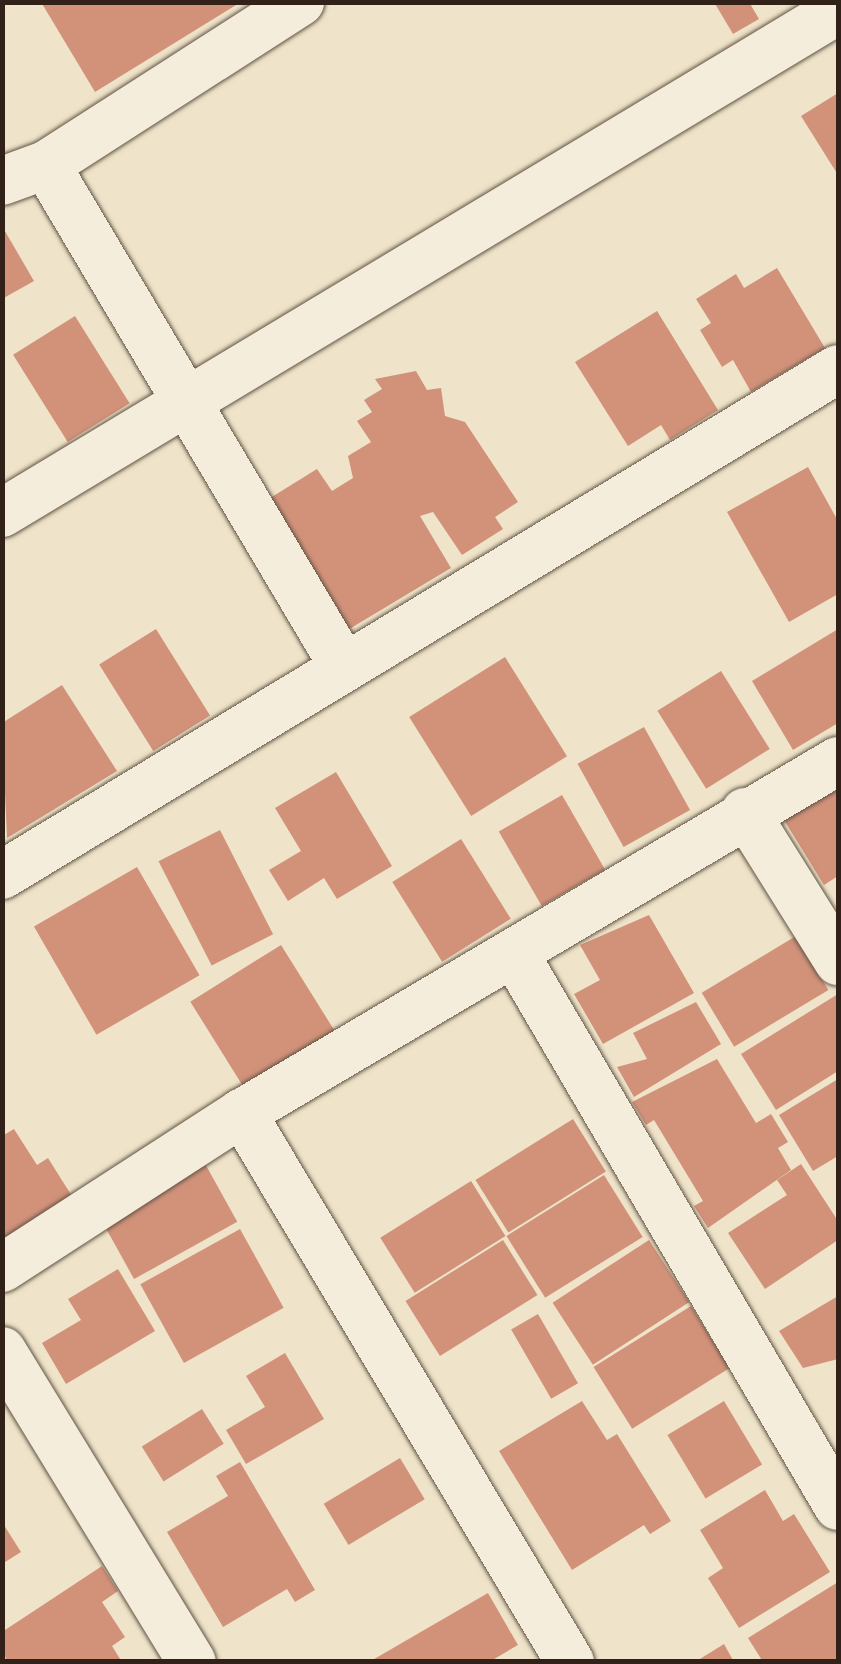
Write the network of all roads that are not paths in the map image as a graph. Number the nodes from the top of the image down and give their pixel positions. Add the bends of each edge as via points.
1 (300, 2) edge
2 (838, 10) edge
3 (46, 165) junction
4 (2, 181) edge
5 (838, 369) edge
6 (181, 403) junction
7 (2, 513) edge
8 (344, 667) junction
9 (838, 762) edge
10 (746, 812) junction
11 (2, 875) edge
12 (514, 953) junction
13 (838, 961) edge
14 (242, 1113) junction
15 (2, 1268) edge
16 (2, 1351) edge
17 (838, 1506) edge
18 (192, 1662) edge
19 (570, 1662) edge

1 - 3 street
2 - 6 street
3 - 4 street
3 - 6 street
5 - 8 street
6 - 7 street
6 - 8 street
8 - 11 street
9 - 10 street
10 - 12 street
10 - 13 street
12 - 14 street
12 - 17 street
14 - 15 street
14 - 19 street
16 - 18 street

